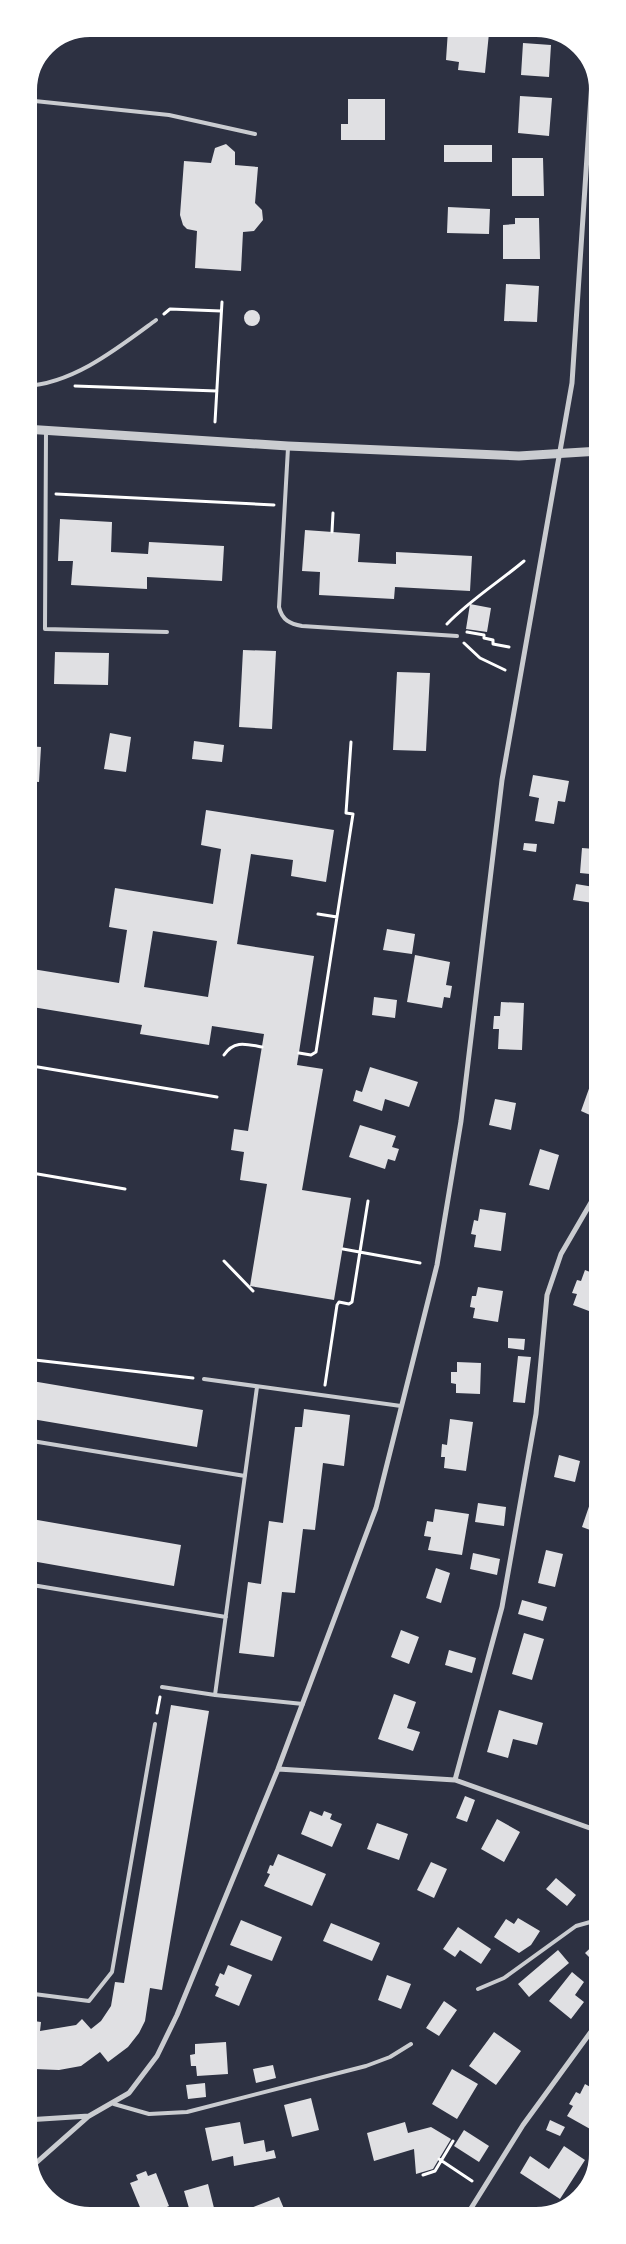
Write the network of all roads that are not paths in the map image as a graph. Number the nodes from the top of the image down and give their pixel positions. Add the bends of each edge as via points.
1 (592, 94) edge
2 (34, 101) edge
3 (255, 134) dead end
4 (156, 320) dead end
5 (34, 385) edge
6 (34, 430) edge
7 (46, 431) junction
8 (288, 446) junction
9 (592, 452) edge
10 (560, 454) junction
11 (167, 632) dead end
12 (457, 636) road end
13 (592, 1201) edge
14 (204, 1379) road end
15 (257, 1386) junction
16 (402, 1406) junction
17 (34, 1441) edge
18 (245, 1476) junction
19 (34, 1585) edge
20 (226, 1617) junction
21 (162, 1687) road end
22 (215, 1695) junction
23 (303, 1704) junction
24 (155, 1724) road end
25 (278, 1769) junction
26 (455, 1780) junction
27 (592, 1829) edge
28 (592, 1922) edge
29 (478, 1989) dead end
30 (34, 1994) edge
31 (592, 2030) edge
32 (411, 2044) dead end
33 (114, 2104) junction
34 (89, 2116) junction
35 (34, 2119) edge
36 (35, 2164) edge
37 (470, 2210) edge

1 - 10 street via 572,378
2 - 3 lane via 169,115
4 - 5 lane via 118,348 73,373
6 - 7 street
7 - 8 street
7 - 11 lane via 45,629
8 - 10 street via 519,456
8 - 12 lane via 279,608 283,618 302,626
9 - 10 street
10 - 16 street via 502,780 462,1121 437,1265
13 - 26 street via 561,1254 547,1295 536,1414 502,1607
14 - 15 lane
15 - 16 lane
15 - 18 lane
16 - 23 street via 374,1512
17 - 18 lane
18 - 20 lane
19 - 20 lane
20 - 22 lane
21 - 22 lane
22 - 23 lane
23 - 25 street
24 - 30 lane via 112,1972 89,2001
25 - 26 street
25 - 33 street via 161,2048 141,2080
26 - 27 street
28 - 29 lane via 576,1926 504,1978
31 - 37 street via 523,2125
32 - 33 lane via 366,2066 187,2112 149,2114
33 - 34 street
34 - 35 street
34 - 36 street

